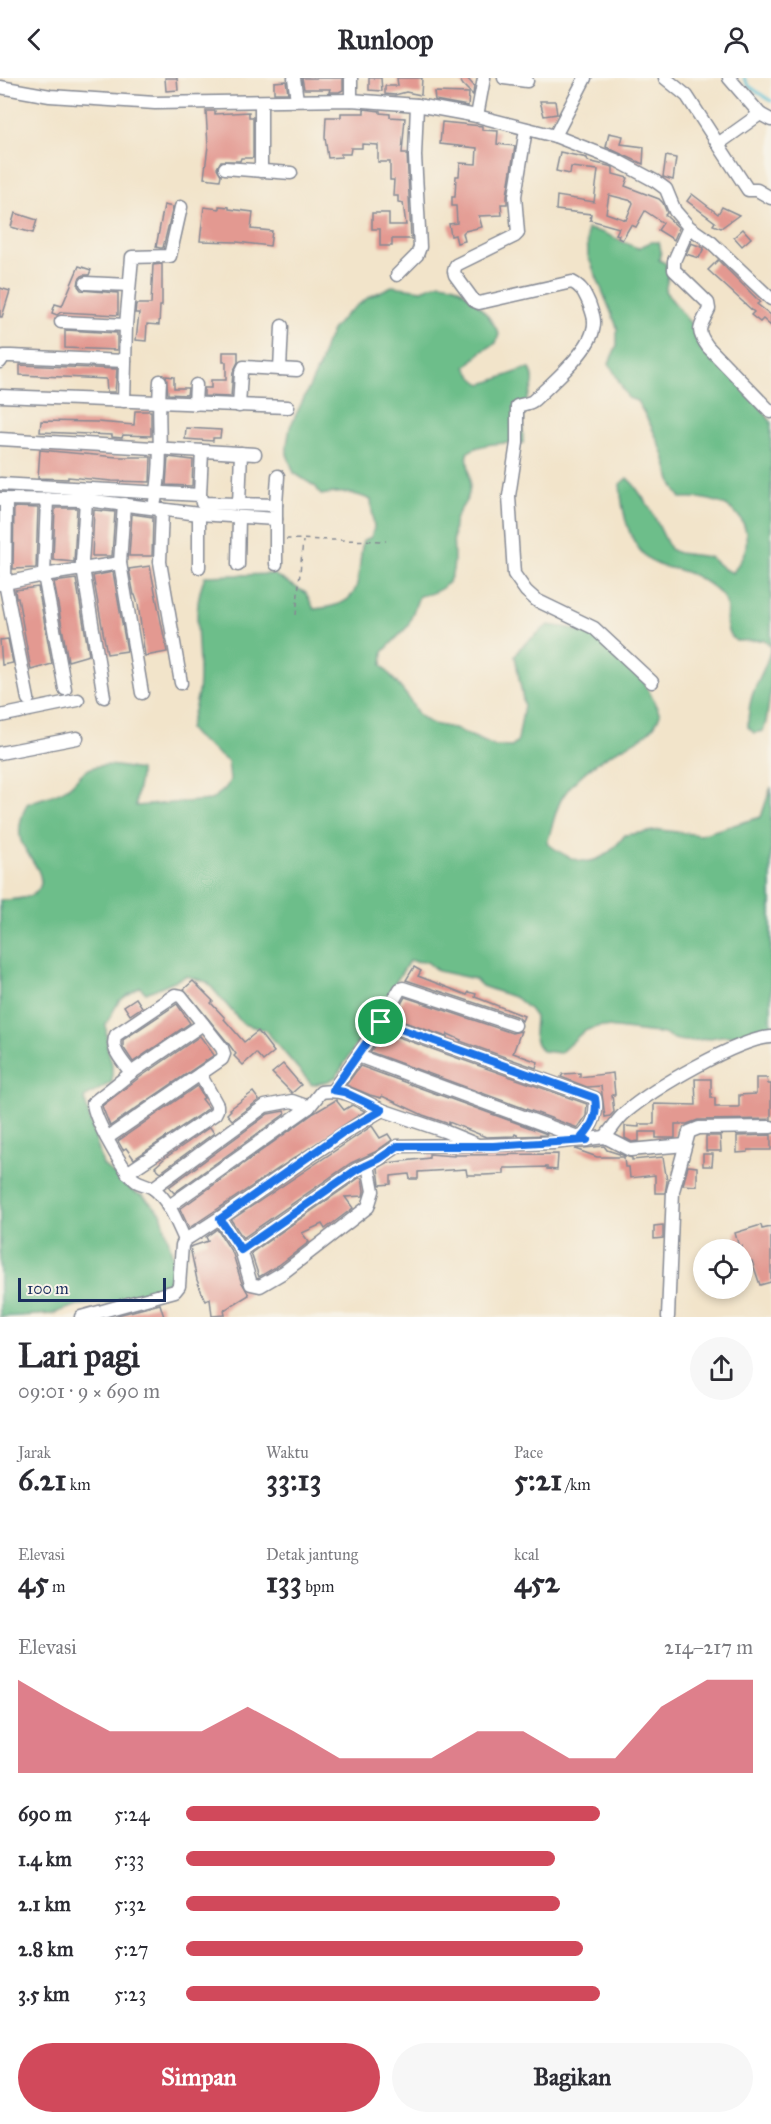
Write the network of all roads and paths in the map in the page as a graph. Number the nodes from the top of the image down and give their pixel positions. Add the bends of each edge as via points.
1 (294, 78) edge
2 (351, 78) edge
3 (484, 78) edge
4 (504, 78) edge
5 (585, 78) edge
6 (665, 78) edge
7 (729, 78) edge
8 (527, 81) dead end
9 (0, 87) edge
10 (297, 100) junction
11 (351, 100) junction
12 (261, 102) junction
13 (417, 105) junction
14 (767, 114) edge
15 (477, 116) junction
16 (526, 129) junction
17 (555, 136) junction
18 (718, 144) junction
19 (225, 168) dead end
20 (261, 171) junction
21 (291, 174) dead end
22 (771, 198) edge
23 (181, 207) dead end
24 (689, 228) junction
25 (396, 275) dead end
26 (86, 283) dead end
27 (129, 285) junction
28 (771, 299) edge
29 (61, 322) dead end
30 (126, 325) junction
31 (282, 326) dead end
32 (125, 361) junction
33 (0, 362) edge
34 (280, 369) junction
35 (297, 370) dead end
36 (160, 381) dead end
37 (196, 385) dead end
38 (0, 396) edge
39 (124, 401) junction
40 (158, 403) junction
41 (195, 404) junction
42 (239, 406) junction
43 (288, 407) dead end
44 (771, 412) edge
45 (0, 439) edge
46 (161, 448) junction
47 (202, 451) junction
48 (241, 453) junction
49 (255, 454) dead end
50 (278, 476) dead end
51 (0, 484) edge
52 (157, 494) junction
53 (200, 495) junction
54 (47, 499) junction
55 (3, 500) edge
56 (86, 500) junction
57 (124, 504) junction
58 (239, 504) junction
59 (276, 505) junction
60 (158, 509) junction
61 (199, 514) junction
62 (239, 517) junction
63 (276, 519) junction
64 (277, 538) junction
65 (303, 540) junction
66 (386, 541) dead end
67 (120, 563) junction
68 (276, 564) dead end
69 (238, 565) dead end
70 (199, 567) dead end
71 (83, 568) junction
72 (44, 575) junction
73 (3, 583) edge
74 (296, 615) dead end
75 (652, 682) dead end
76 (181, 684) dead end
77 (65, 689) dead end
78 (142, 693) dead end
79 (104, 697) dead end
80 (28, 699) dead end
81 (78, 700) dead end
82 (0, 716) edge
83 (77, 738) dead end
84 (0, 753) edge
85 (381, 1022) junction
86 (203, 1024) junction
87 (515, 1025) dead end
88 (771, 1037) edge
89 (358, 1056) junction
90 (131, 1073) junction
91 (200, 1074) junction
92 (333, 1090) junction
93 (309, 1107) junction
94 (382, 1110) junction
95 (771, 1127) edge
96 (605, 1137) junction
97 (107, 1138) junction
98 (585, 1139) junction
99 (478, 1145) junction
100 (685, 1145) junction
101 (368, 1164) junction
102 (127, 1173) junction
103 (153, 1188) junction
104 (168, 1207) junction
105 (220, 1219) junction
106 (185, 1240) junction
107 (241, 1250) junction
108 (81, 1317) edge
109 (668, 1317) edge

1 - 10 street
2 - 11 street
3 - 15 street
4 - 8 street
5 - 17 street
6 - 18 street via 687,96
7 - 14 street
9 - 12 street via 50,96 155,103
10 - 11 street
10 - 12 street
11 - 13 street
12 - 20 street
13 - 15 street
13 - 25 street via 415,156 420,247
14 - 18 street
15 - 16 street
16 - 17 street
16 - 75 street via 515,196 518,233 456,265 455,275 479,303 572,282 584,292 594,323 590,338 566,370 533,401 517,406 517,442 509,496 514,574 536,600 594,628
17 - 24 street via 616,160 655,181 666,189 675,211
18 - 22 street via 748,190
19 - 20 street
20 - 21 street
23 - 27 street via 170,256 132,257
24 - 28 street via 712,243
24 - 44 street via 674,261 674,270 708,303 710,309 700,326 700,336
26 - 27 street
27 - 30 street
29 - 30 street
30 - 32 street
31 - 34 street
32 - 33 street via 4,356
32 - 39 street
34 - 35 street
34 - 42 street via 243,369
36 - 40 street
37 - 41 street
38 - 39 street
39 - 40 street
40 - 41 street
40 - 46 street
41 - 42 street
42 - 43 street
45 - 46 street
46 - 47 street
46 - 52 street
47 - 48 street
47 - 53 street
48 - 49 street
48 - 58 street
50 - 59 street
51 - 52 street
52 - 53 street
52 - 60 street
53 - 58 street via 202,503
54 - 55 street
54 - 56 street
54 - 72 street
55 - 73 street
56 - 57 street
56 - 71 street
57 - 60 street
57 - 67 street
58 - 59 street
59 - 63 street
60 - 61 street
60 - 76 street via 160,562
61 - 62 street
61 - 70 street
62 - 63 street
62 - 69 street
63 - 64 street
64 - 65 path
64 - 68 street
65 - 66 path
65 - 74 path
67 - 71 street
67 - 78 street
71 - 72 street
71 - 79 street
72 - 73 street
72 - 77 street
73 - 80 street
81 - 82 street
83 - 84 street
85 - 87 street via 403,988
85 - 89 street
85 - 98 street via 595,1098 595,1119
86 - 90 street
86 - 90 street via 181,996 170,997 116,1035 113,1047
86 - 91 street via 224,1054
88 - 96 street via 734,1047 667,1084 625,1113
89 - 92 street
89 - 98 street
90 - 97 street via 93,1103
91 - 97 street
91 - 102 street via 217,1105 215,1114
92 - 93 street via 321,1092
92 - 94 street
93 - 103 street via 292,1101 265,1106
93 - 104 street
94 - 99 street
94 - 105 street via 342,1133
95 - 100 street via 699,1128 689,1132
96 - 98 street
96 - 100 street via 630,1150
97 - 102 street
98 - 99 street
99 - 101 street via 398,1146
100 - 109 street via 673,1191
101 - 107 street
101 - 107 street via 373,1191 368,1206 284,1272 254,1286
102 - 103 street via 136,1182
103 - 104 street
104 - 106 street
105 - 106 street
105 - 107 street
106 - 108 street via 175,1291

